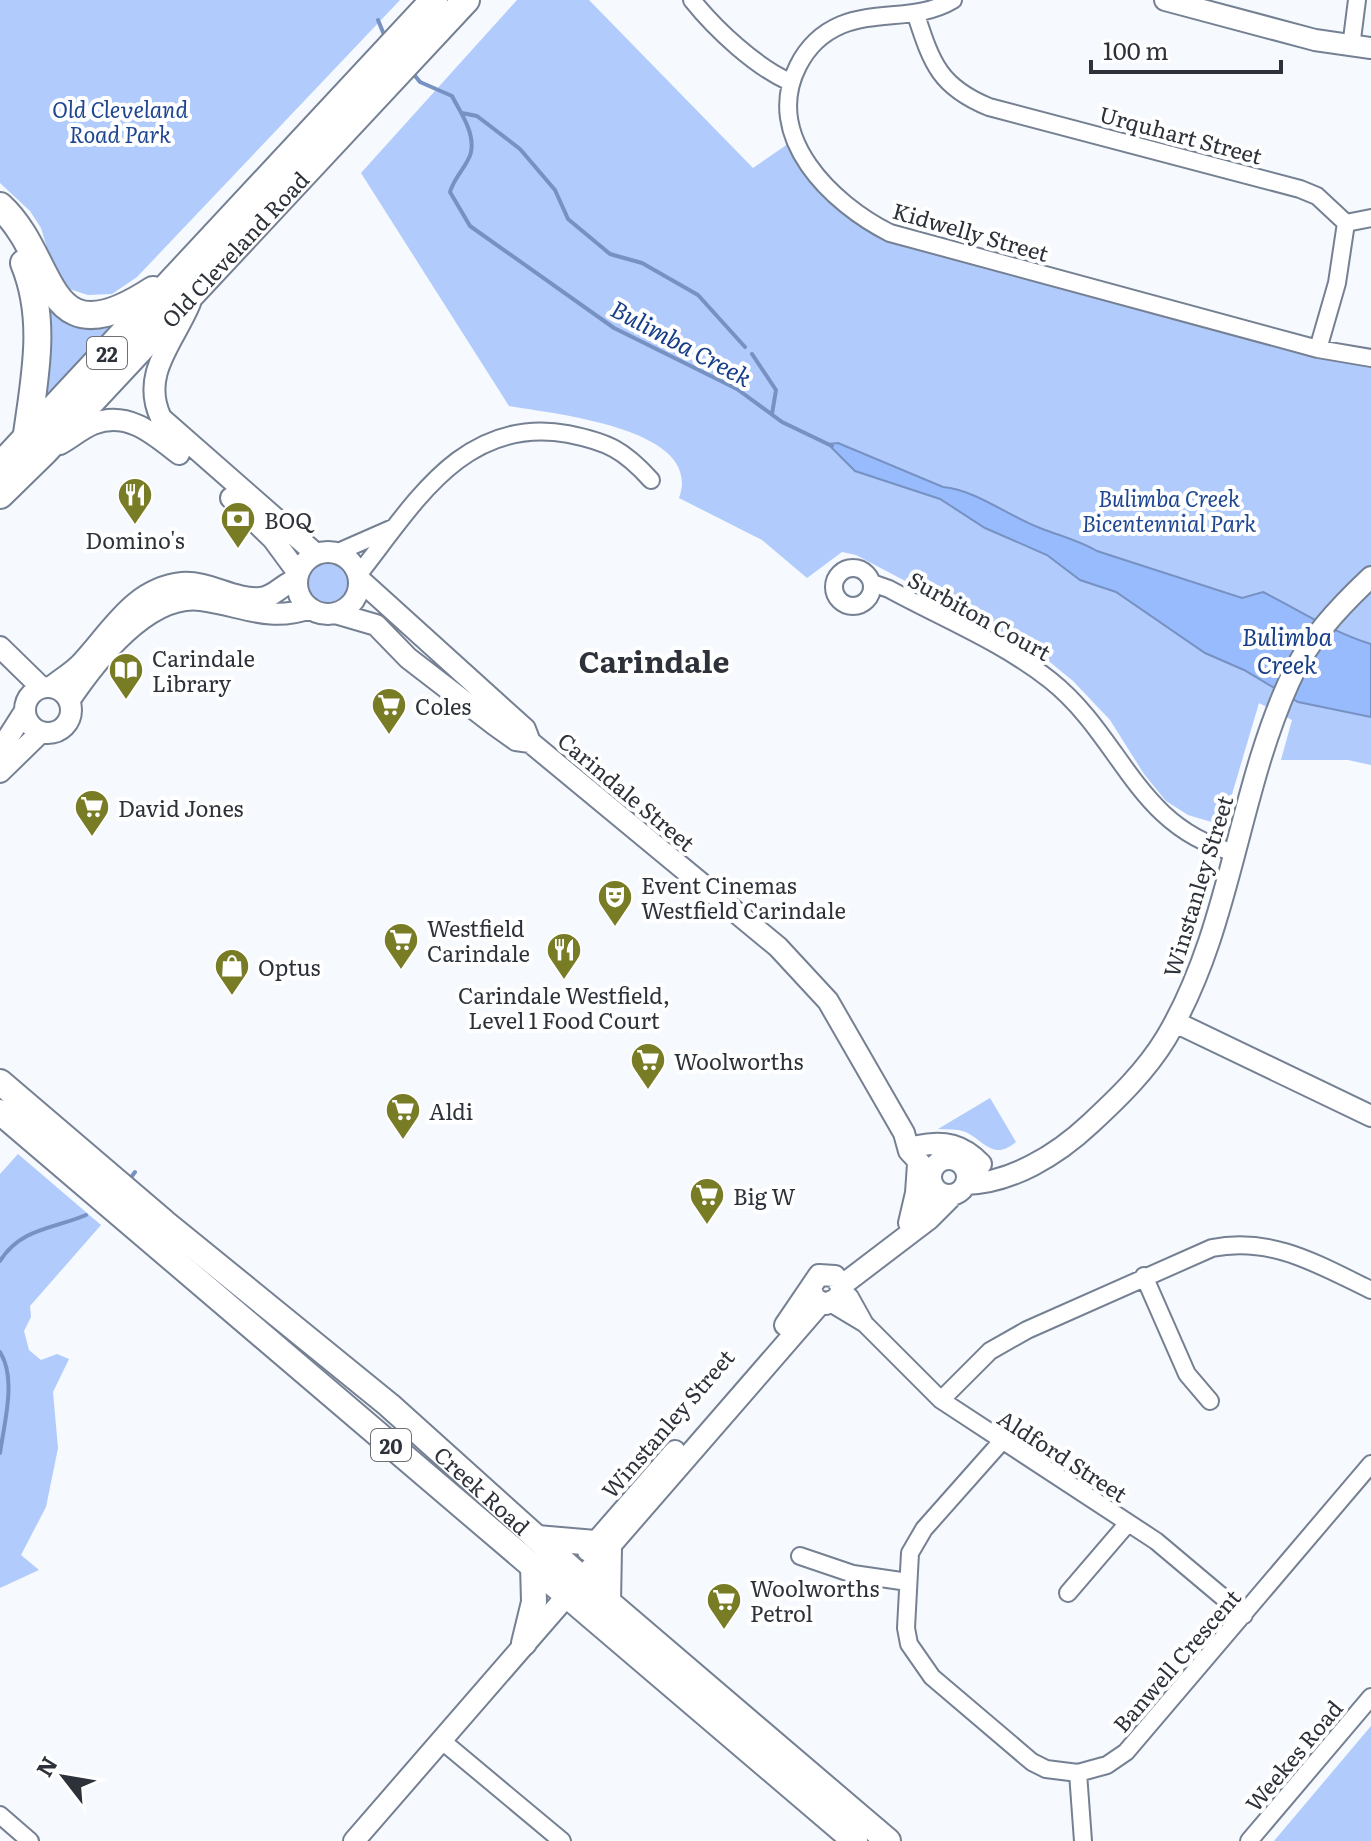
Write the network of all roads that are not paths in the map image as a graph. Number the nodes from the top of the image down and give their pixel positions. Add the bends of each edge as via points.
1 (692, 0) edge
2 (953, 0) edge
3 (1166, 0) edge
4 (1357, 0) edge
5 (446, 5) edge
6 (916, 15) junction
7 (1361, 48) edge
8 (790, 82) junction
9 (0, 206) edge
10 (1371, 218) edge
11 (0, 223) edge
12 (1346, 223) junction
13 (192, 279) junction
14 (1318, 349) junction
15 (1371, 358) edge
16 (36, 446) junction
17 (0, 466) edge
18 (651, 480) dead end
19 (0, 495) edge
20 (393, 528) junction
21 (326, 553) junction
22 (297, 576) junction
23 (358, 577) junction
24 (1371, 577) edge
25 (872, 583) dead end
26 (310, 608) junction
27 (335, 613) junction
28 (3, 650) edge
29 (36, 697) junction
30 (69, 701) junction
31 (41, 732) junction
32 (530, 742) junction
33 (9, 747) edge
34 (0, 772) edge
35 (1233, 852) junction
36 (1175, 1022) junction
37 (0, 1082) edge
38 (0, 1112) edge
39 (1371, 1116) edge
40 (941, 1167) junction
41 (101, 1183) junction
42 (125, 1204) junction
43 (908, 1226) junction
44 (1144, 1276) junction
45 (1371, 1290) edge
46 (829, 1291) junction
47 (941, 1400) junction
48 (1210, 1401) dead end
49 (1002, 1441) junction
50 (1370, 1466) edge
51 (1128, 1523) junction
52 (537, 1538) junction
53 (602, 1545) junction
54 (800, 1556) dead end
55 (533, 1565) junction
56 (574, 1581) junction
57 (908, 1582) junction
58 (1068, 1593) dead end
59 (608, 1602) junction
60 (1244, 1615) junction
61 (524, 1643) junction
62 (1371, 1697) edge
63 (441, 1740) junction
64 (1078, 1773) junction
65 (0, 1815) edge
66 (30, 1841) edge
67 (354, 1841) edge
68 (562, 1841) edge
69 (855, 1841) edge
70 (888, 1841) edge
71 (1083, 1841) edge
72 (1249, 1841) edge

1 - 8 street
2 - 6 street, Kidwelly Street
3 - 7 street
4 - 7 street
5 - 13 highway, Old Cleveland Road / 22
6 - 8 street, Kidwelly Street via 842,25 805,53
6 - 12 street, Urquhart Street via 943,80 962,96 1300,189 1317,196
8 - 14 street, Kidwelly Street via 787,115 808,162 862,219 890,233
9 - 13 highway via 20,230 53,294 76,311 115,313
10 - 12 street
11 - 16 highway via 28,271 38,336
12 - 14 street via 1337,283
13 - 16 highway, Old Cleveland Road / 22
13 - 21 street via 154,376 157,409 173,432
14 - 15 street, Kidwelly Street
16 - 17 highway, Old Cleveland Road / 22
16 - 19 highway, Old Cleveland Road / 22
16 - 22 street via 101,421 138,425 242,508 273,539
18 - 20 street via 628,455 599,440 557,432 518,433 483,443 458,458
20 - 21 street
20 - 23 street
21 - 22 street
21 - 23 street via 350,561
22 - 26 street via 299,595
22 - 29 street via 271,595 257,598 203,584 154,590 130,606 84,660
23 - 27 street via 354,599
23 - 32 street, Carindale Street via 525,729
24 - 35 street, Winstanley Street via 1327,622 1290,679
25 - 35 street, Surbiton Court via 1050,680 1103,734 1156,810 1202,844
26 - 27 street
26 - 30 street via 279,616 199,600 160,605 138,621
27 - 32 street, Carindale Street via 376,625 408,658 495,725 516,740
28 - 29 street
29 - 30 street via 62,691
29 - 31 street via 30,724
29 - 33 street
30 - 31 street via 67,723 55,732
31 - 33 street
32 - 40 street, Carindale Street via 813,981
33 - 34 street
35 - 36 street, Winstanley Street via 1207,944
36 - 39 street
36 - 40 street, Winstanley Street via 1140,1074 1063,1146 1017,1170
37 - 41 main road, Creek Road / 20
38 - 41 main road, Creek Road / 20
40 - 43 street, Winstanley Street via 923,1213
40 - 43 street via 916,1193
40 - 46 street, Winstanley Street via 929,1219
41 - 42 main road, Creek Road / 20
42 - 52 main road, Creek Road / 20 via 389,1405
42 - 55 main road, Creek Road / 20
43 - 46 street, Winstanley Street
44 - 45 street via 1212,1248 1257,1243 1280,1248
44 - 47 street via 990,1351
44 - 48 street via 1187,1374
46 - 47 street, Aldford Street via 850,1297 865,1324
46 - 53 street, Winstanley Street
47 - 49 street, Aldford Street
49 - 51 street, Aldford Street
49 - 57 street via 924,1529 910,1553
50 - 60 street, Banwell Crescent
51 - 58 street
51 - 60 street, Aldford Street
52 - 53 main road
52 - 56 main road, Creek Road / 20
53 - 56 street, Winstanley Street
53 - 59 main road
54 - 57 street via 853,1574
55 - 56 main road, Creek Road / 20
55 - 61 main road via 534,1602
56 - 59 main road, Creek Road / 20
56 - 61 street, Winstanley Street
56 - 69 main road, Creek Road / 20
57 - 64 street via 906,1628 921,1666 1032,1762
59 - 70 main road, Creek Road / 20
60 - 64 street, Banwell Crescent via 1126,1752 1107,1765
61 - 63 street, Winstanley Street
62 - 72 street, Weekes Road
63 - 67 street, Winstanley Street
63 - 68 street
64 - 71 street
65 - 66 street

